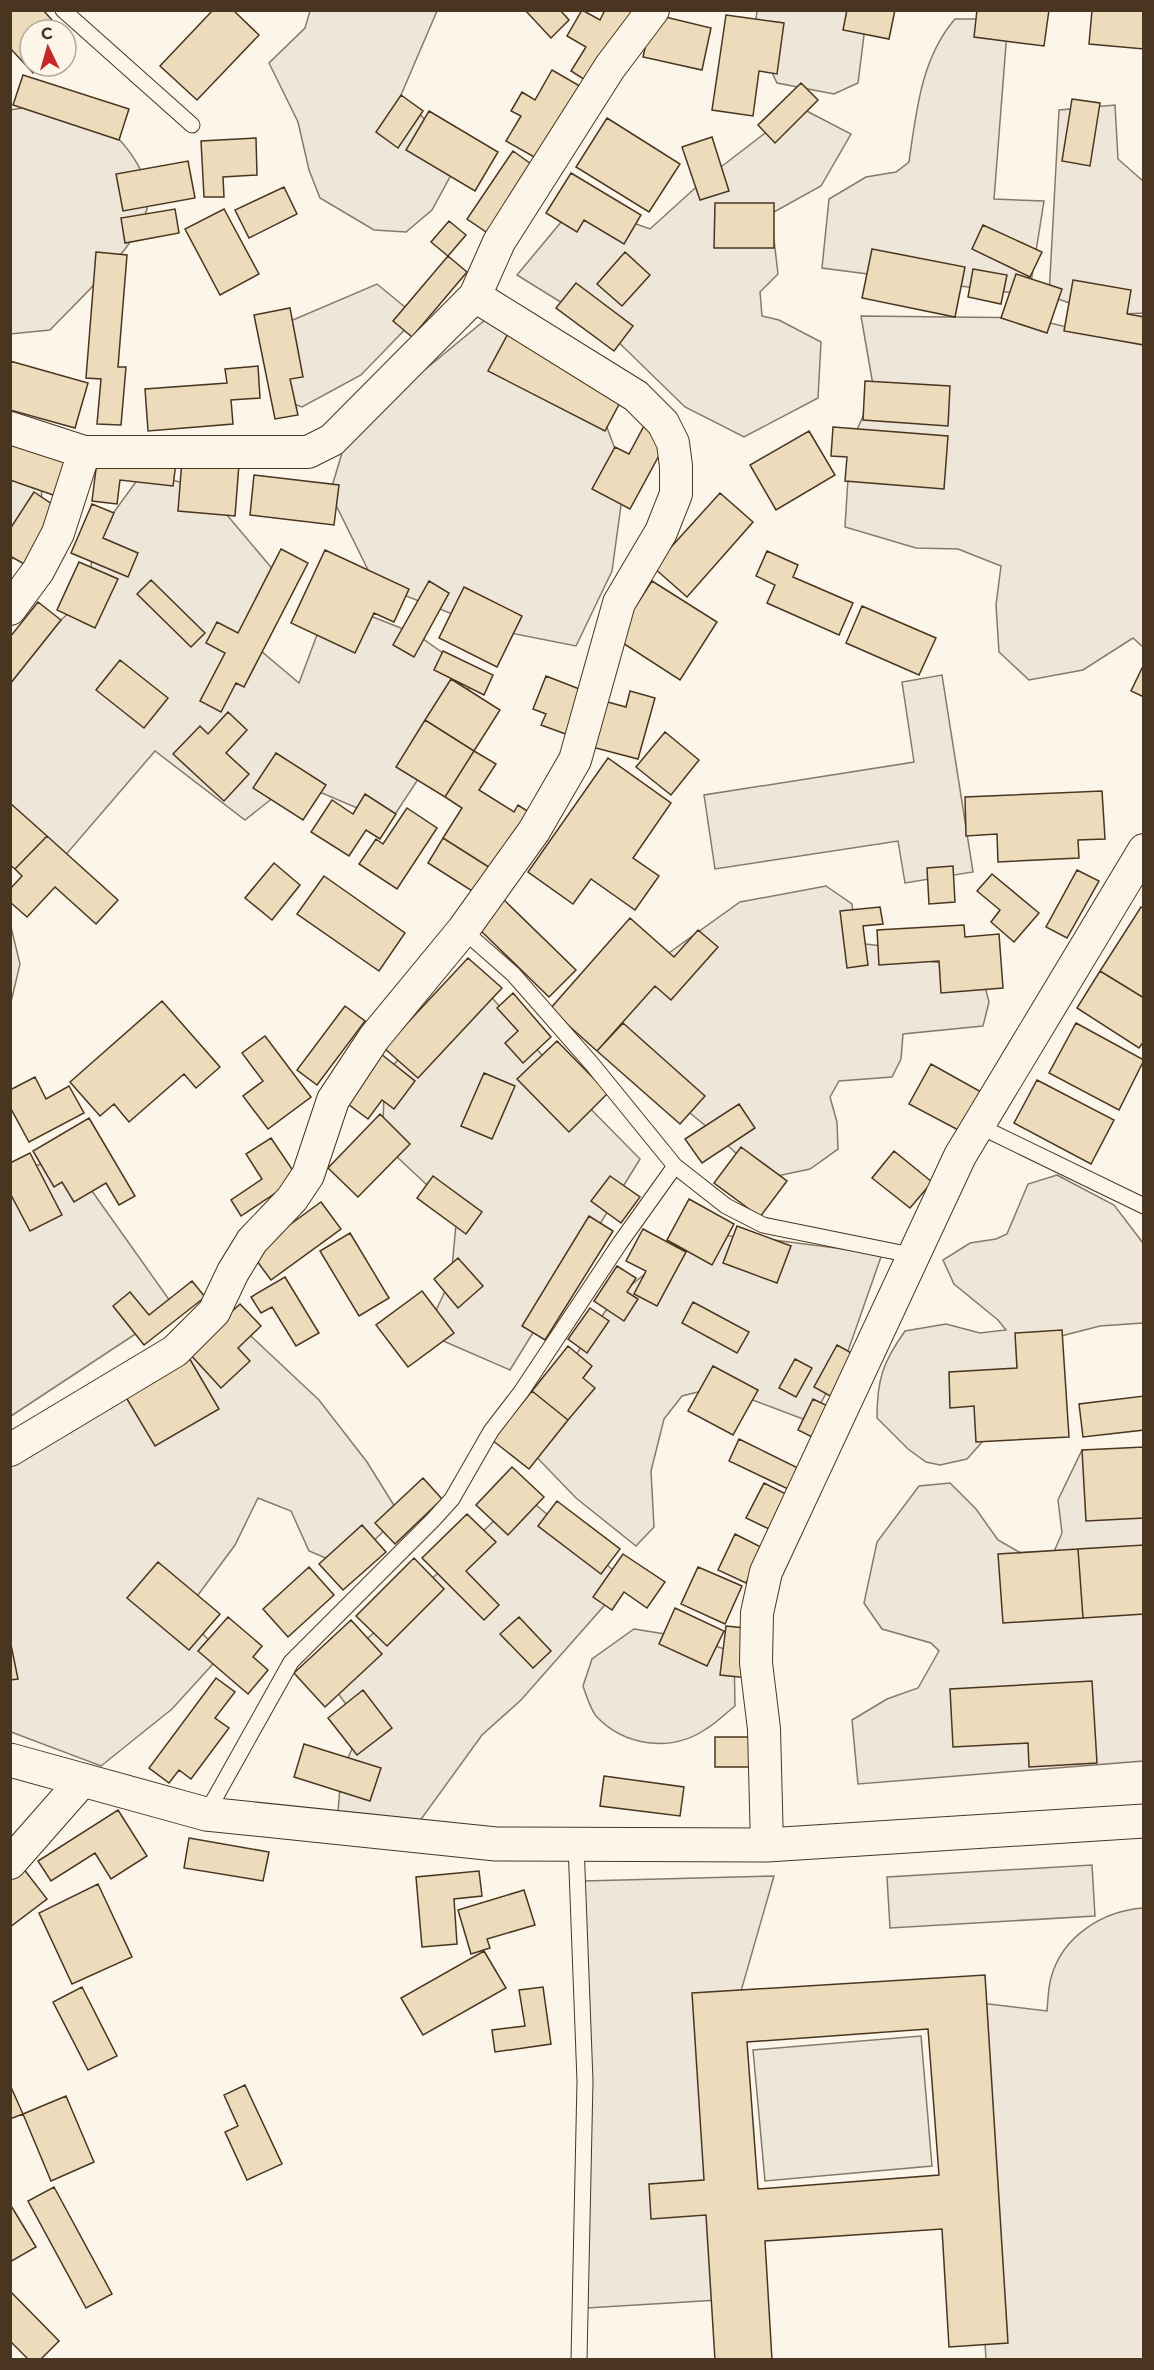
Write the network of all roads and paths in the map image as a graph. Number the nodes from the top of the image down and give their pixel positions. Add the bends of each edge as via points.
1 (63, 10) edge
2 (653, 10) edge
3 (192, 125) dead end
4 (475, 296) junction
5 (10, 428) edge
6 (84, 452) junction
7 (10, 609) edge
8 (1143, 850) edge
9 (463, 930) junction
10 (979, 1126) junction
11 (675, 1166) junction
12 (1143, 1206) edge
13 (916, 1256) junction
14 (10, 1450) edge
15 (10, 1760) edge
16 (82, 1781) junction
17 (206, 1814) junction
18 (1143, 1821) edge
19 (576, 1844) junction
20 (767, 1845) junction
21 (10, 1863) edge
22 (579, 2360) edge

1 - 3 lane
2 - 4 street via 610,68 499,242
4 - 6 street via 332,440 308,452
4 - 9 street via 636,396 663,423 673,443 676,475 675,494 661,532 619,603 575,760 534,831
5 - 6 street
6 - 7 street via 58,533 38,571
8 - 10 street
9 - 11 lane via 513,974
9 - 14 street via 374,1038 333,1100 308,1175 292,1199 252,1241 232,1272 214,1312 175,1351
10 - 12 lane
10 - 13 street via 960,1156
11 - 13 lane via 726,1206 763,1224
11 - 17 lane via 491,1431 452,1498 291,1662
13 - 20 street via 766,1572 757,1613 756,1663 764,1729
15 - 16 street
16 - 17 street
16 - 21 street
17 - 19 street via 496,1844
18 - 20 street
19 - 20 street
19 - 22 lane via 585,2081

